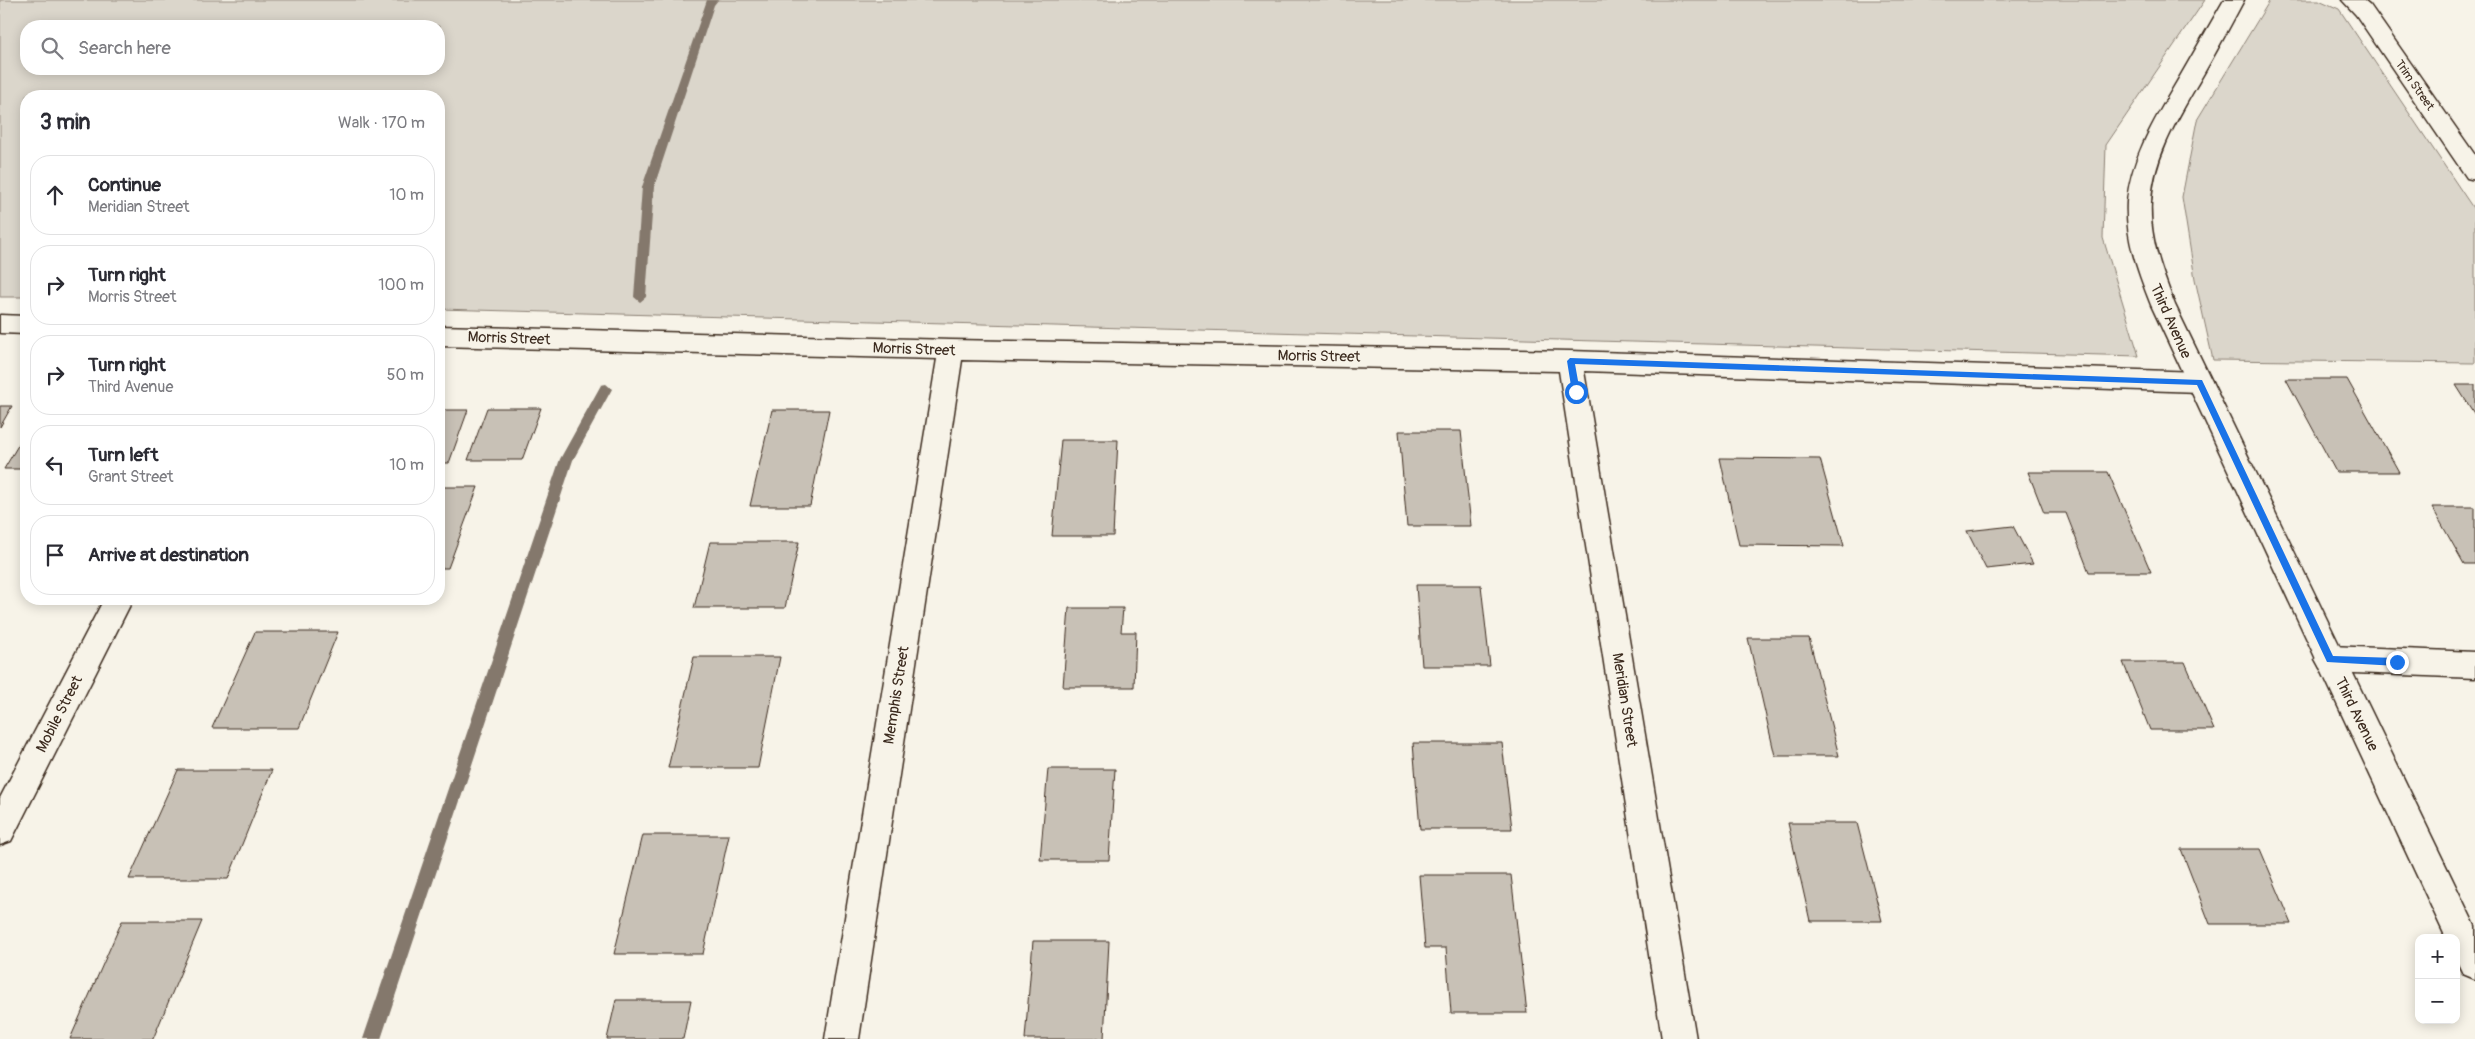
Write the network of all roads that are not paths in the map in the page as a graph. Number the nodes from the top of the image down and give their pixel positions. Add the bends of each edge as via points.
1 (2234, 0) edge
2 (2352, 0) edge
3 (2475, 172) edge
4 (0, 324) edge
5 (20, 325) edge
6 (445, 336) edge
7 (951, 350) junction
8 (1570, 361) junction
9 (2199, 382) junction
10 (116, 605) edge
11 (2330, 659) junction
12 (2475, 665) edge
13 (0, 830) edge
14 (2475, 962) edge
15 (842, 1039) edge
16 (1679, 1039) edge

1 - 9 street, Third Avenue via 2161,129 2138,201 2140,232 2148,267 2162,305
2 - 3 street, Trim Street via 2363,10
4 - 5 street
6 - 7 street, Morris Street
7 - 8 street, Morris Street
7 - 15 street, Memphis Street
8 - 9 street, Morris Street
8 - 16 street, Meridian Street
9 - 11 street, Third Avenue
10 - 13 street, Mobile Street
11 - 12 street
11 - 14 street, Third Avenue

